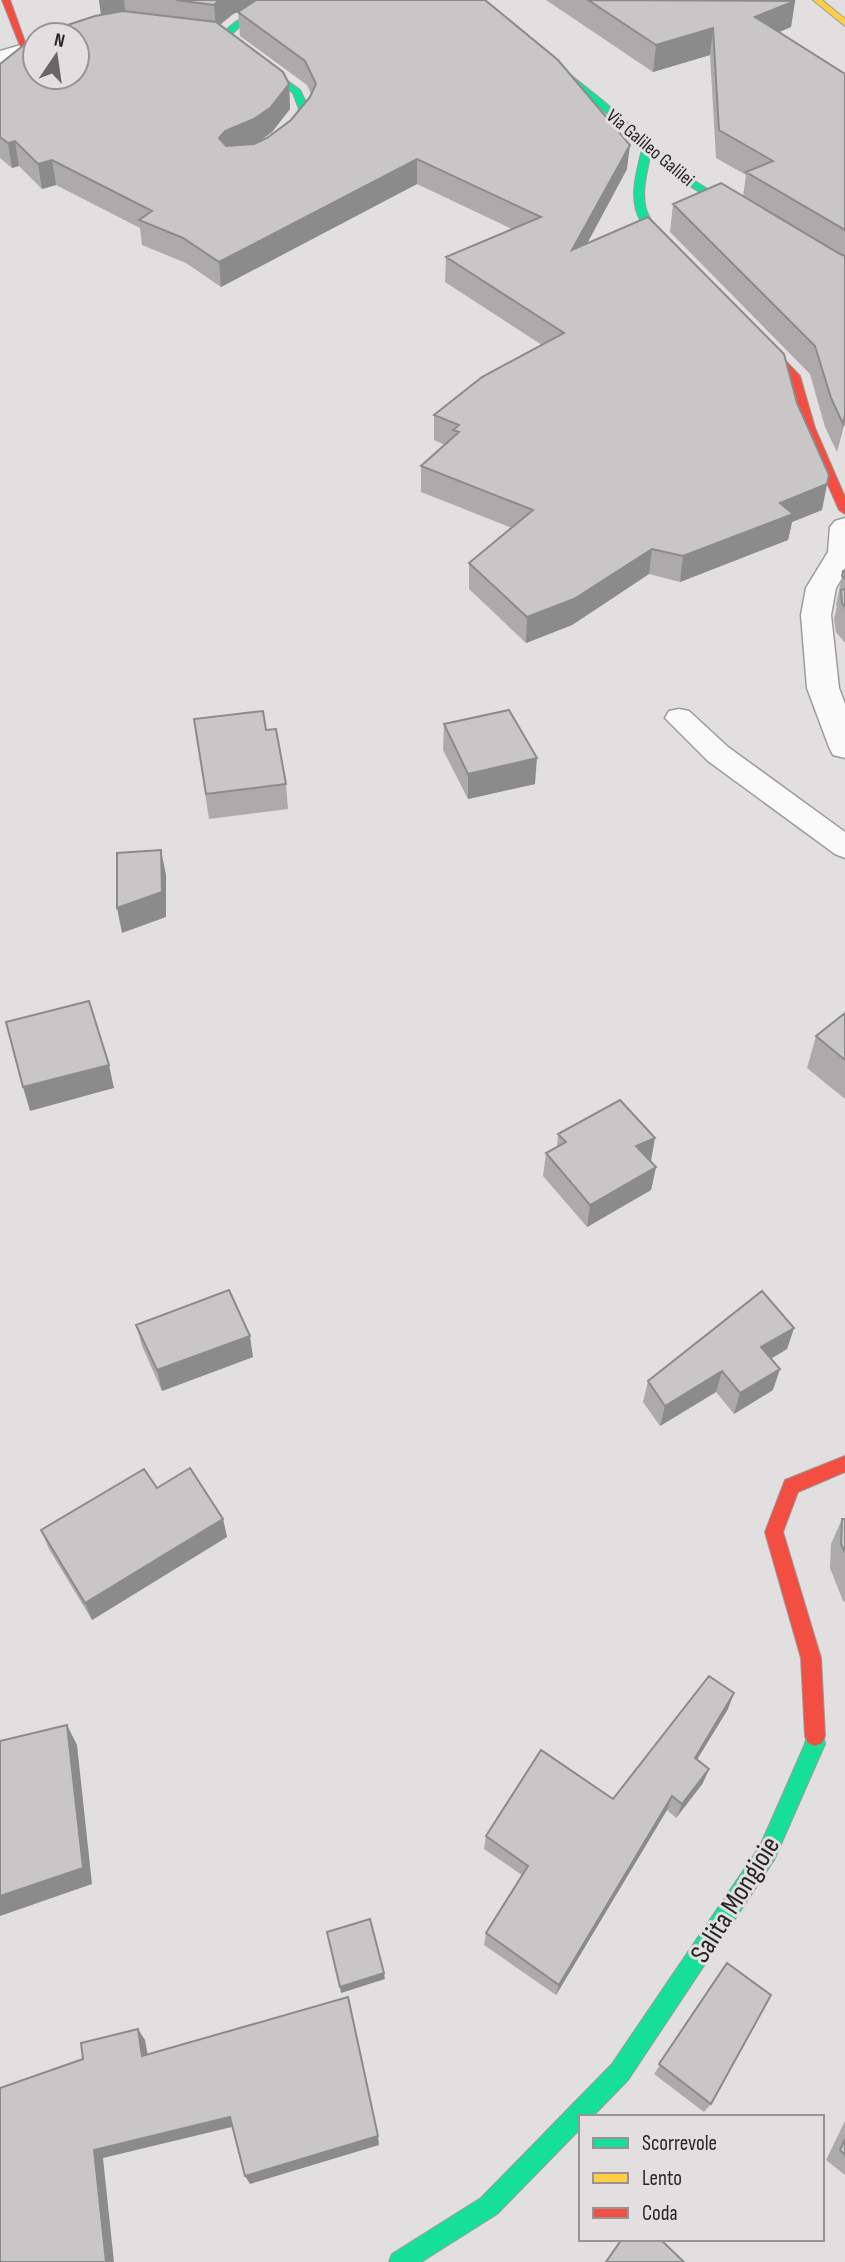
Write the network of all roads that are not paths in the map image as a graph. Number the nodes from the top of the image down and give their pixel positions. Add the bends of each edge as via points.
1 (6, 0) edge
2 (314, 0) edge
3 (471, 0) edge
4 (817, 0) edge
5 (845, 23) edge
6 (21, 31) edge
7 (201, 34) edge
8 (223, 38) junction
9 (21, 52) edge
10 (0, 58) edge
11 (648, 146) junction
12 (257, 157) edge
13 (759, 224) edge
14 (691, 272) edge
15 (739, 319) edge
16 (845, 510) edge
17 (845, 527) edge
18 (679, 718) dead end
19 (845, 747) edge
20 (845, 847) edge
21 (845, 1464) edge
22 (400, 2262) edge

1 - 6 street
2 - 8 street via 234,24
3 - 11 street, Via Galileo Galilei
4 - 5 street
7 - 8 street
8 - 12 street via 297,92 304,109 297,126 279,145
9 - 10 street
11 - 13 street, Via Galileo Galilei via 691,182
11 - 14 street via 636,199 663,245
15 - 16 street via 795,376 809,428
17 - 19 street via 843,552 821,588 816,615 822,688
18 - 20 lane via 718,754
21 - 22 street, Salita Mongioie via 791,1486 774,1532 811,1658 815,1744 767,1853 620,2072 489,2206

